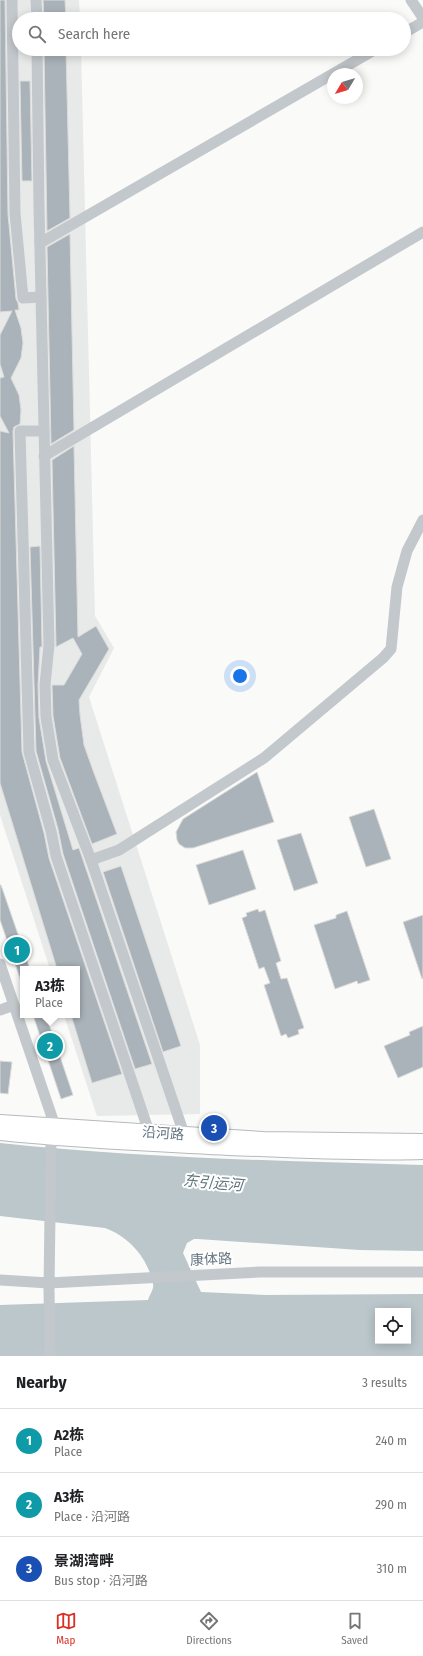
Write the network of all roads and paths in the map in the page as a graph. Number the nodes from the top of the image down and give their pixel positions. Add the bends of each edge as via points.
1 (12, 0) edge
2 (36, 0) edge
3 (411, 0) edge
4 (12, 12) edge
5 (37, 12) edge
6 (423, 18) edge
7 (423, 22) edge
8 (411, 29) edge
9 (13, 56) edge
10 (37, 56) edge
11 (364, 56) edge
12 (423, 232) edge
13 (40, 243) junction
14 (41, 297) junction
15 (44, 431) junction
16 (44, 456) junction
17 (423, 520) edge
18 (91, 860) junction
19 (0, 964) edge
20 (14, 1006) junction
21 (0, 1010) edge
22 (0, 1122) edge
23 (149, 1132) junction
24 (0, 1133) edge
25 (184, 1134) junction
26 (52, 1136) junction
27 (423, 1141) edge
28 (423, 1152) edge
29 (423, 1272) edge
30 (0, 1280) edge
31 (49, 1288) junction
32 (50, 1356) edge

1 - 4 street
2 - 5 street
3 - 6 street
7 - 8 street
9 - 14 street via 15,213 22,290 23,298
10 - 13 street
11 - 13 street
12 - 16 street
13 - 14 street
14 - 15 street
15 - 16 street
15 - 23 street via 20,431 29,752 56,856
16 - 18 street via 48,645 46,717 52,760
17 - 18 street via 407,551 397,587 391,649 383,658 264,758 119,850
18 - 25 street
19 - 20 street
20 - 21 street
20 - 26 street
22 - 26 main road, 沿河路
23 - 25 main road, 沿河路
23 - 26 main road, 沿河路
24 - 26 main road, 沿河路
25 - 27 main road, 沿河路 via 262,1139
26 - 28 main road, 沿河路 via 266,1149
26 - 31 street
29 - 31 street, 康体路 via 205,1274 138,1278
30 - 31 street, 康体路
31 - 32 street

